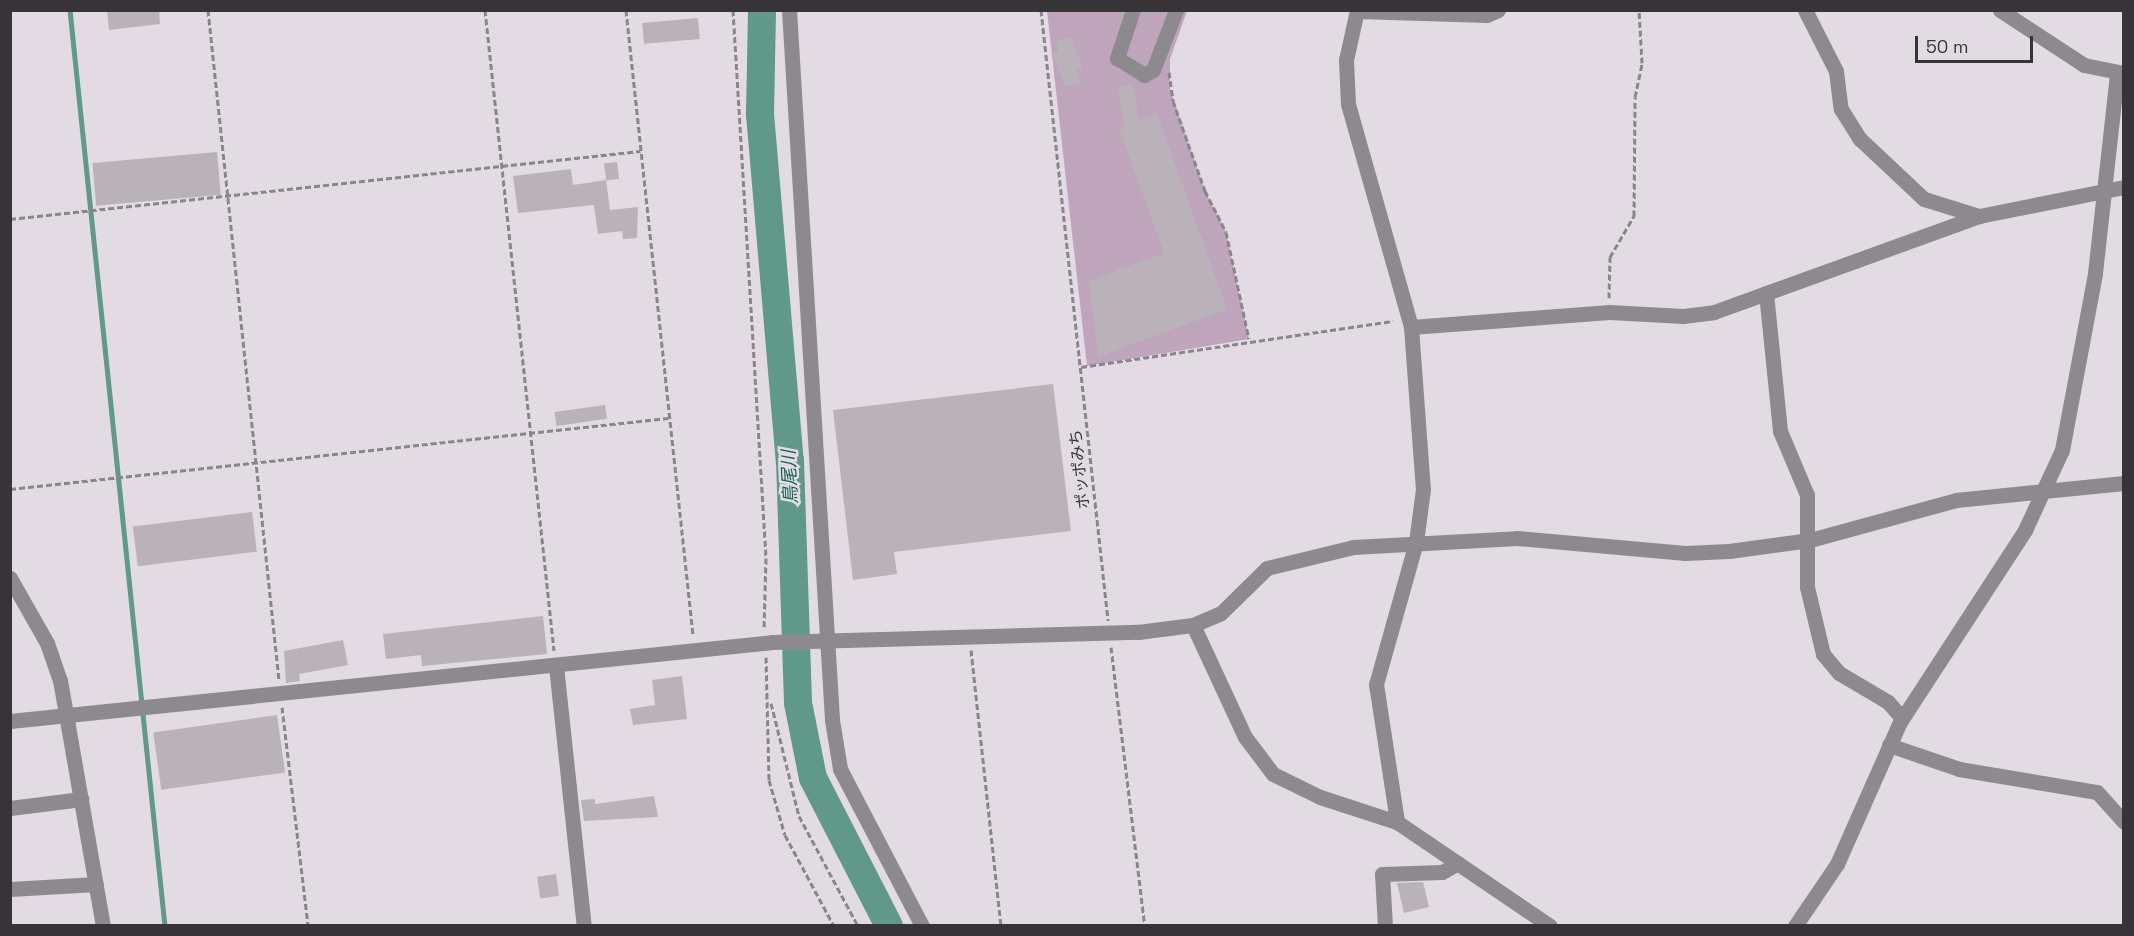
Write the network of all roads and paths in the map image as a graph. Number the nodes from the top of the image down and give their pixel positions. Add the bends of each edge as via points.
1 (208, 10) edge
2 (485, 10) edge
3 (626, 10) edge
4 (733, 10) edge
5 (789, 10) edge
6 (1041, 10) edge
7 (1133, 10) edge
8 (1176, 10) edge
9 (1498, 10) edge
10 (1639, 10) edge
11 (1805, 10) edge
12 (2000, 10) edge
13 (1357, 11) edge
14 (1169, 67) dead end
15 (2120, 74) edge
16 (640, 151) junction
17 (502, 167) junction
18 (2124, 187) edge
19 (2107, 193) junction
20 (227, 196) junction
21 (1979, 216) junction
22 (10, 219) edge
23 (1766, 293) junction
24 (1609, 312) junction
25 (1410, 323) junction
26 (1249, 339) junction
27 (1081, 367) junction
28 (668, 418) junction
29 (534, 434) junction
30 (256, 462) junction
31 (2124, 483) edge
32 (10, 489) edge
33 (2047, 489) junction
34 (1810, 540) junction
35 (1416, 542) junction
36 (10, 578) edge
37 (1193, 625) junction
38 (1110, 634) junction
39 (970, 637) junction
40 (819, 640) junction
41 (768, 643) junction
42 (695, 651) junction
43 (556, 666) junction
44 (770, 690) junction
45 (281, 695) junction
46 (67, 715) junction
47 (1902, 718) junction
48 (10, 721) edge
49 (1889, 745) junction
50 (81, 799) junction
51 (10, 808) edge
52 (1397, 822) junction
53 (2124, 822) edge
54 (1458, 863) junction
55 (96, 884) junction
56 (10, 889) edge
57 (103, 926) edge
58 (308, 926) edge
59 (584, 926) edge
60 (834, 926) edge
61 (858, 926) edge
62 (922, 926) edge
63 (1001, 926) edge
64 (1145, 926) edge
65 (1385, 926) edge
66 (1550, 926) edge
67 (1795, 926) edge

1 - 20 path
2 - 17 path
3 - 16 path
4 - 41 path
5 - 40 street via 811,380
6 - 27 path, ポッポみち
7 - 8 street via 1117,58 1144,75 1153,70
9 - 13 street via 1487,15
10 - 24 path via 1635,206 1610,257
11 - 21 street via 1836,71 1841,110 1860,139 1924,199
12 - 15 street via 2084,65
13 - 25 street via 1346,60 1348,104
14 - 26 path via 1173,101 1205,191 1227,232
15 - 19 street
16 - 17 path
16 - 28 path
17 - 20 path
17 - 29 path
18 - 19 street
19 - 21 street
19 - 33 street via 2069,417
20 - 22 path
20 - 30 path
21 - 23 street
23 - 24 street via 1697,315
23 - 34 street via 1777,413 1784,449 1807,495
24 - 25 street
25 - 26 path
25 - 35 street via 1423,489
26 - 27 path
27 - 38 path, ポッポみち
28 - 29 path
28 - 42 path
29 - 30 path
29 - 43 path
30 - 32 path
30 - 45 path
31 - 33 street
33 - 34 street via 1956,500
33 - 47 street
34 - 35 street via 1685,554 1517,538
34 - 47 street via 1807,587 1826,661
35 - 37 street via 1353,547 1267,568 1221,613
35 - 52 street via 1376,684
36 - 46 street via 47,643
37 - 38 street
37 - 52 street via 1245,737 1273,774 1320,797
38 - 39 street
38 - 64 path, ポッポみち
39 - 40 street
39 - 63 path
40 - 41 street
40 - 62 street via 840,769
41 - 42 street
41 - 44 path
42 - 43 street
43 - 45 street
43 - 59 street
44 - 60 path via 769,780 785,835
44 - 61 path via 773,728 799,816
45 - 46 street
45 - 58 path
46 - 48 street
46 - 50 street
47 - 49 street
49 - 53 street via 1959,769 2097,792
49 - 67 street via 1837,864
50 - 51 street
50 - 55 street
52 - 54 street
54 - 65 street via 1442,872 1382,874
54 - 66 street
55 - 56 street
55 - 57 street

